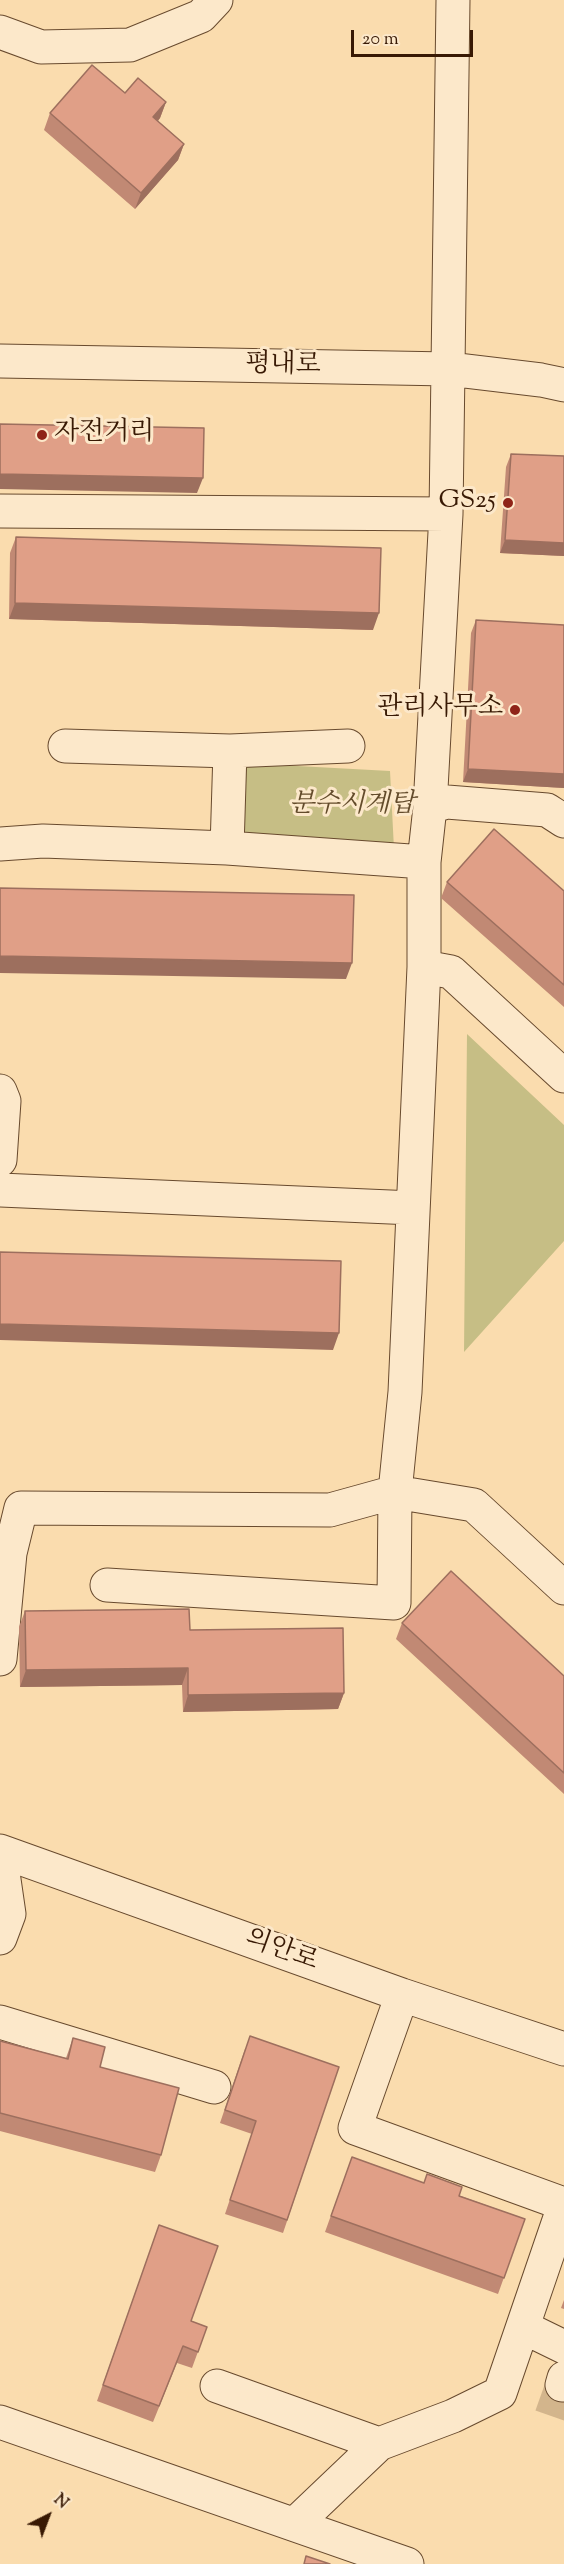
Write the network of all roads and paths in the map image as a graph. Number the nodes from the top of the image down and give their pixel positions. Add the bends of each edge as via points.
1 (216, 0) edge
2 (453, 0) edge
3 (0, 32) edge
4 (0, 361) edge
5 (449, 369) junction
6 (564, 385) edge
7 (0, 511) edge
8 (446, 514) junction
9 (66, 746) dead end
10 (348, 746) dead end
11 (230, 751) junction
12 (430, 807) junction
13 (564, 822) edge
14 (0, 844) edge
15 (227, 848) junction
16 (424, 862) junction
17 (424, 967) junction
18 (564, 1076) edge
19 (0, 1091) edge
20 (0, 1160) edge
21 (0, 1190) edge
22 (413, 1208) junction
23 (395, 1492) junction
24 (10, 1499) edge
25 (107, 1584) dead end
26 (564, 1588) edge
27 (0, 1659) edge
28 (0, 1852) edge
29 (0, 1938) edge
30 (402, 1995) junction
31 (0, 2022) edge
32 (564, 2049) edge
33 (214, 2087) dead end
34 (564, 2205) edge
35 (523, 2327) junction
36 (564, 2347) edge
37 (217, 2386) dead end
38 (0, 2422) edge
39 (380, 2444) junction
40 (295, 2524) junction
41 (406, 2564) edge

1 - 3 street via 201,16 130,45 41,47
2 - 5 street
4 - 5 street, 평내로
5 - 6 street, 평내로
5 - 8 street
7 - 8 street
8 - 12 street
9 - 11 street
10 - 11 street
11 - 15 street
12 - 13 street via 447,802 547,810
12 - 16 street
14 - 15 street via 43,841
15 - 16 street
16 - 17 street
17 - 18 street via 451,972
17 - 22 street
19 - 20 street via 4,1101
21 - 22 street
22 - 23 street via 405,1392
23 - 24 street via 330,1510
23 - 25 street via 394,1603
23 - 26 street via 474,1505
24 - 27 street via 10,1553
28 - 29 street via 9,1914
28 - 30 street, 의안로
30 - 32 street, 의안로
30 - 34 street via 355,2128
31 - 33 street
34 - 35 street
35 - 36 street
35 - 39 street via 500,2394
37 - 39 street
38 - 40 street
39 - 40 street
40 - 41 street

